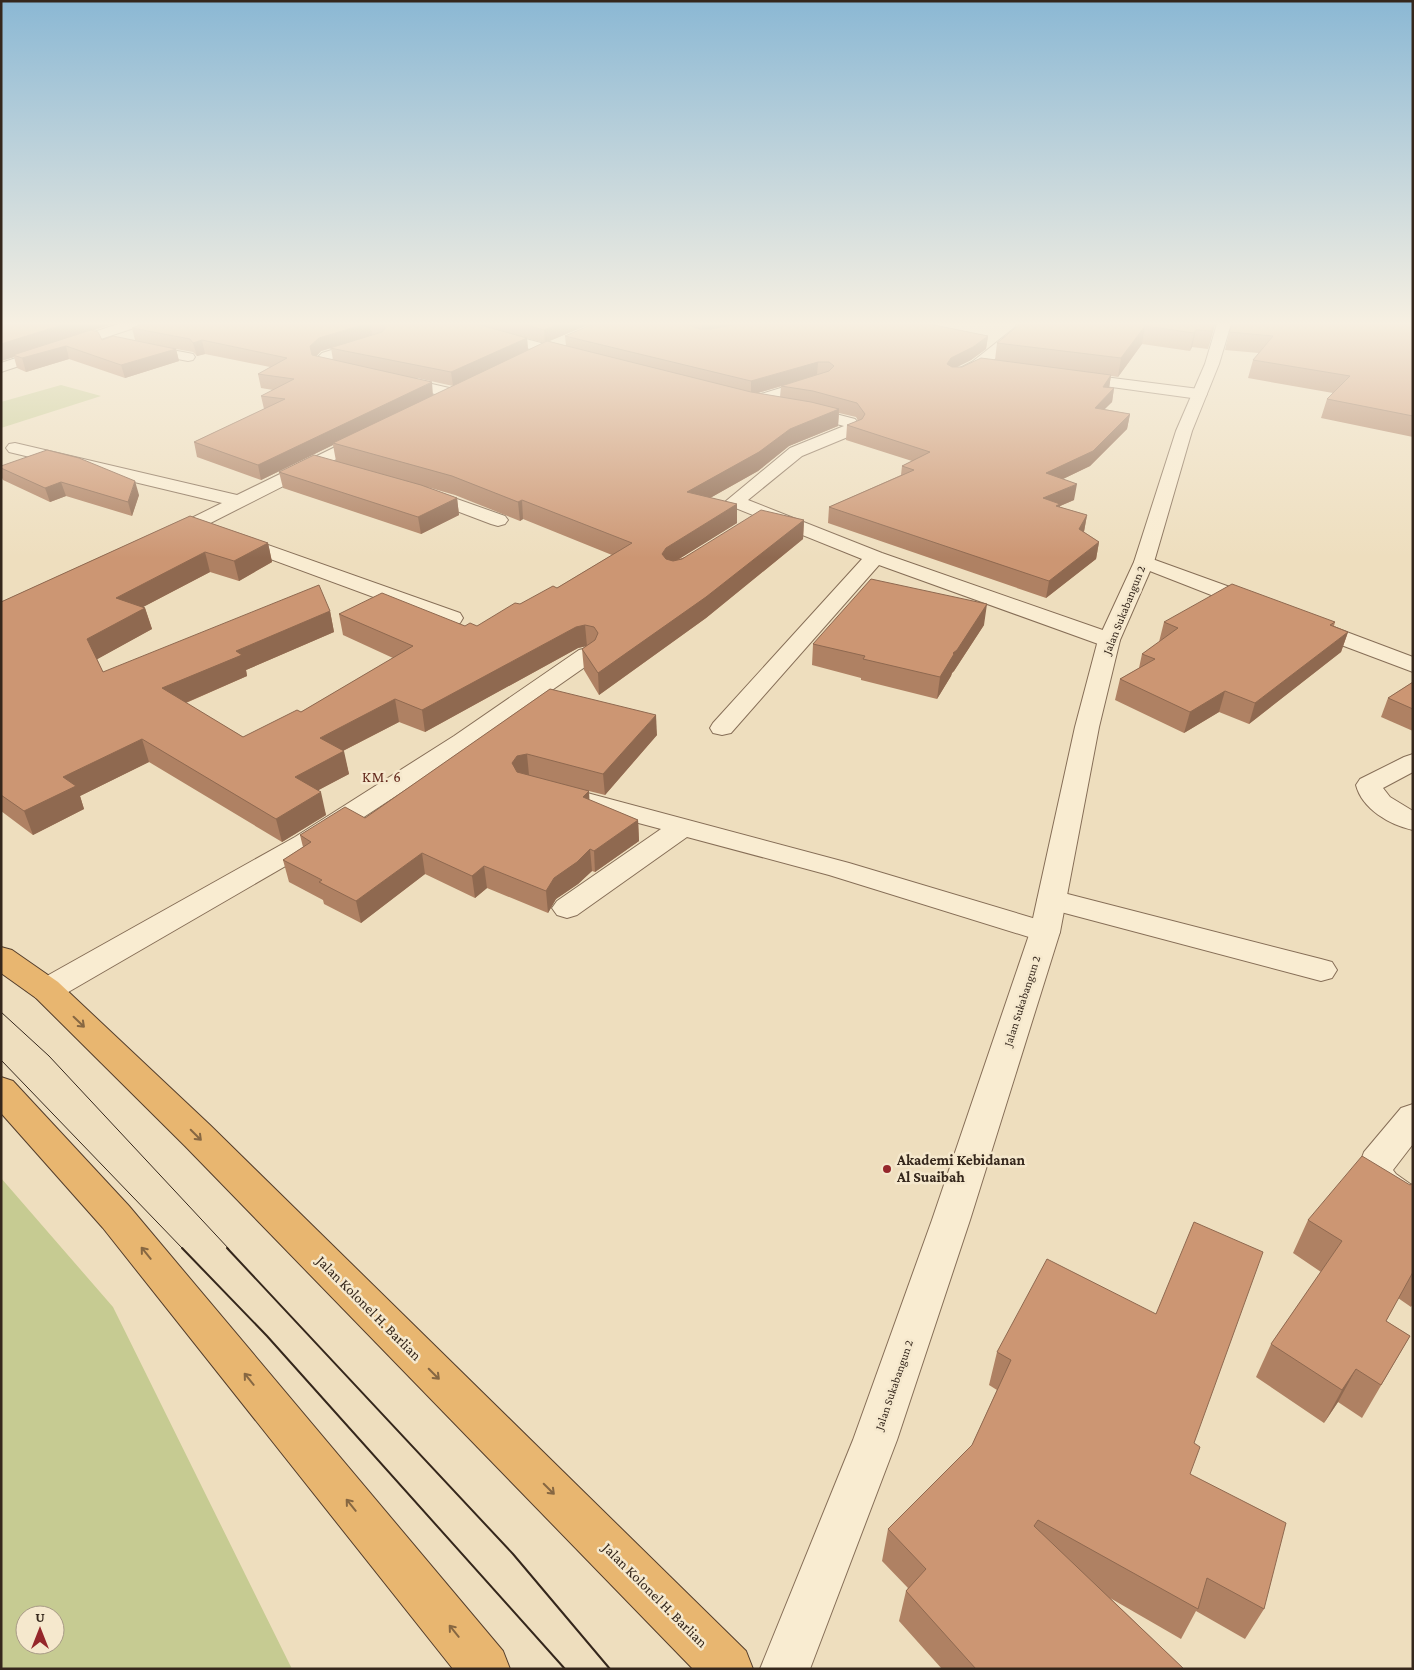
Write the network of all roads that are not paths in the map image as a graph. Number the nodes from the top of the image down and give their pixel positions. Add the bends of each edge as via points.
1 (434, 402) edge
2 (756, 402) edge
3 (795, 402) edge
4 (1196, 402) edge
5 (428, 405) edge
6 (786, 407) junction
7 (380, 429) edge
8 (15, 448) dead end
9 (315, 463) junction
10 (343, 470) edge
11 (406, 487) edge
12 (238, 502) junction
13 (498, 520) dead end
14 (192, 525) junction
15 (149, 546) edge
16 (875, 557) junction
17 (1144, 562) junction
18 (452, 618) dead end
19 (1110, 640) junction
20 (587, 655) edge
21 (1413, 665) edge
22 (722, 728) dead end
23 (1413, 762) edge
24 (538, 788) edge
25 (1413, 822) edge
26 (684, 826) junction
27 (1052, 900) junction
28 (567, 908) dead end
29 (1045, 932) junction
30 (1, 958) edge
31 (1321, 970) dead end
32 (47, 990) junction
33 (1, 1090) edge
34 (1413, 1118) edge
35 (1413, 1208) edge
36 (485, 1669) edge
37 (728, 1669) edge
38 (785, 1669) edge

1 - 5 street
2 - 6 street
3 - 6 street
4 - 17 street, Jalan Sukabangun 2 via 1184,430
6 - 16 street via 849,422 854,428 796,452 735,500 760,519
7 - 9 street
8 - 12 street
9 - 10 street
9 - 12 street
11 - 13 street
12 - 14 street
14 - 15 street
14 - 18 street
16 - 19 street
16 - 22 street
17 - 19 street, Jalan Sukabangun 2
17 - 21 street
19 - 27 street, Jalan Sukabangun 2 via 1087,727
20 - 32 street via 463,741 305,843
23 - 25 street via 1369,785 1373,796 1380,802
24 - 26 street
26 - 28 street
26 - 29 street
27 - 29 street, Jalan Sukabangun 2
27 - 31 street
29 - 38 street, Jalan Sukabangun 2 via 875,1440
30 - 32 highway, Jalan Kolonel H. Barlian
32 -> 37 highway, Jalan Kolonel H. Barlian via 198,1136
36 -> 33 highway via 116,1217
34 - 35 street via 1377,1162 1375,1172 1383,1185

